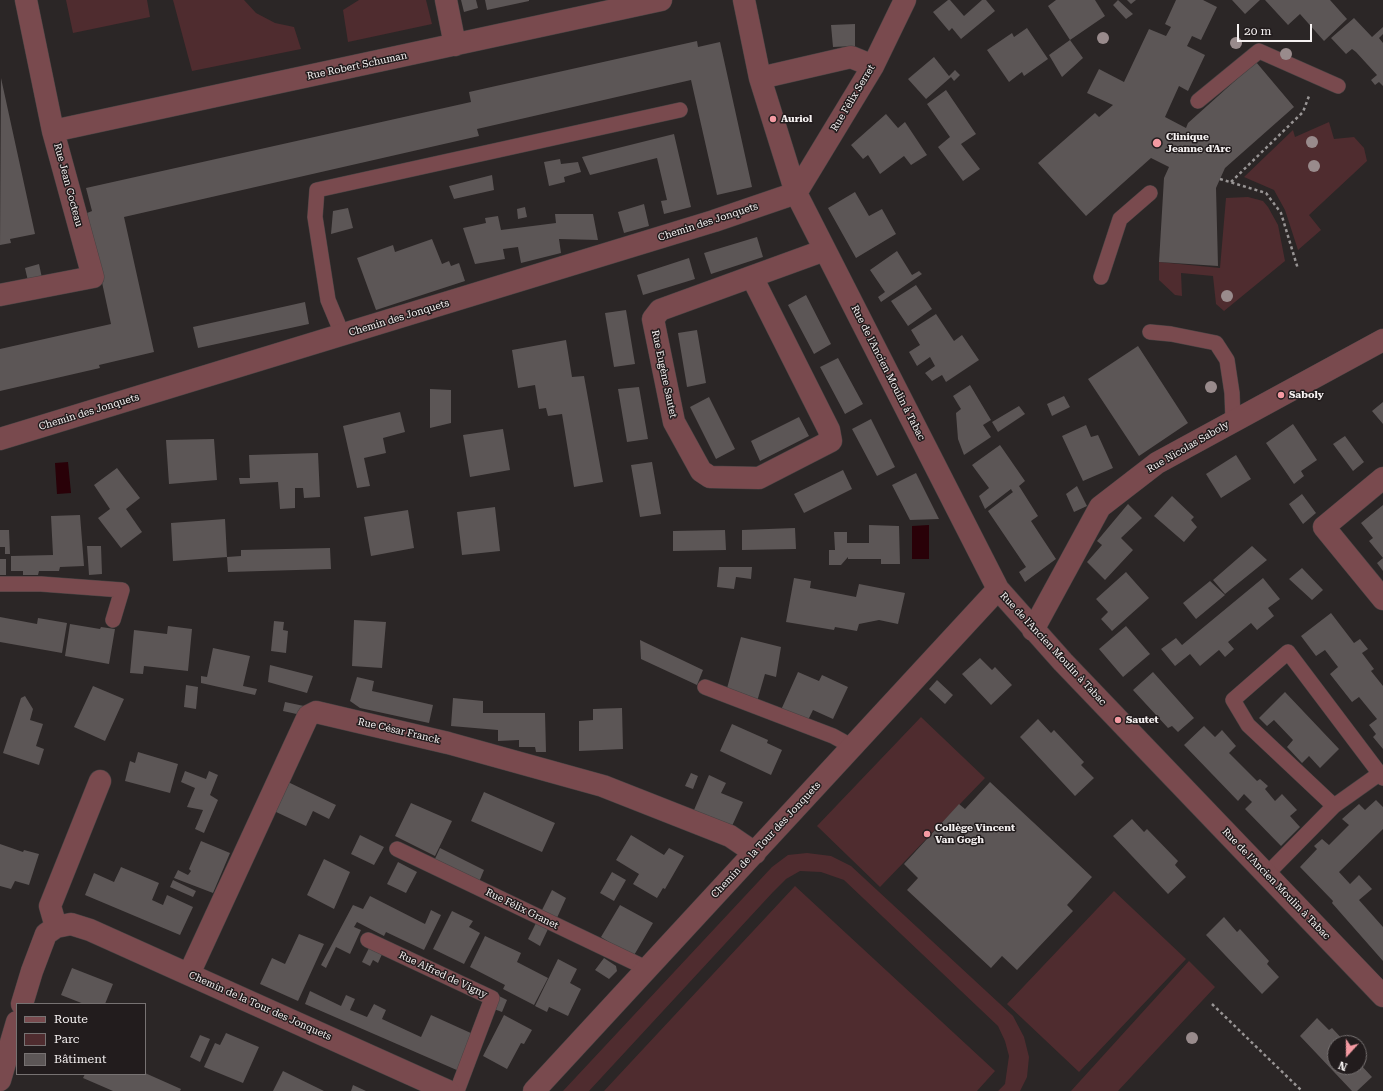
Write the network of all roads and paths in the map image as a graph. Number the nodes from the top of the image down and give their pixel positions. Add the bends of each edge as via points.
1 (26, 0) edge
2 (446, 0) edge
3 (661, 0) edge
4 (744, 0) edge
5 (905, 0) edge
6 (455, 45) junction
7 (873, 66) junction
8 (1316, 77) junction
9 (760, 78) junction
10 (1338, 86) dead end
11 (1198, 101) dead end
12 (680, 110) dead end
13 (53, 131) junction
14 (1220, 179) dead end
15 (1231, 182) junction
16 (796, 193) junction
17 (1150, 193) dead end
18 (825, 250) junction
19 (1298, 269) dead end
20 (752, 277) junction
21 (1100, 277) dead end
22 (0, 295) edge
23 (1150, 332) dead end
24 (343, 336) junction
25 (1383, 340) edge
26 (1233, 421) junction
27 (0, 440) edge
28 (1383, 478) edge
29 (0, 584) edge
30 (998, 589) junction
31 (1383, 599) edge
32 (113, 620) dead end
33 (1033, 630) junction
34 (705, 687) dead end
35 (852, 747) junction
36 (1381, 776) edge
37 (100, 781) dead end
38 (1334, 806) junction
39 (397, 849) dead end
40 (755, 853) junction
41 (1266, 874) junction
42 (63, 925) junction
43 (368, 940) dead end
44 (648, 969) junction
45 (189, 974) junction
46 (1383, 996) edge
47 (22, 1003) edge
48 (1212, 1004) dead end
49 (16, 1025) edge
50 (0, 1080) edge
51 (448, 1091) edge
52 (457, 1091) edge
53 (534, 1091) edge
54 (1302, 1091) edge

1 - 13 street, Rue Jean Cocteau
2 - 6 street
3 - 6 street, Rue Robert Schuman
4 - 9 street, Rue de l'Ancien Moulin à Tabac
5 - 7 street, Rue Félix Serret
6 - 13 street, Rue Robert Schuman
7 - 9 street via 851,56
7 - 16 street, Rue Félix Serret
8 - 10 lane
8 - 11 lane via 1259,51
8 - 15 path via 1303,112
9 - 16 street, Rue de l'Ancien Moulin à Tabac
12 - 24 lane via 317,190 315,217 328,300
13 - 22 street, Rue Jean Cocteau via 93,277
14 - 15 path
15 - 19 path via 1266,193 1270,197 1281,213
16 - 18 street, Rue de l'Ancien Moulin à Tabac
16 - 24 street, Chemin des Jonquets via 714,221
17 - 21 lane via 1120,219
18 - 20 street, Rue Eugène Sautet
18 - 30 street, Rue de l'Ancien Moulin à Tabac
20 - 20 street, Rue Eugène Sautet via 660,310 653,319 674,422 702,471 710,477 759,478 831,441 829,430
23 - 26 lane via 1216,344 1227,360
24 - 27 street, Chemin des Jonquets
25 - 26 street, Rue Nicolas Saboly
26 - 33 street, Rue Nicolas Saboly via 1157,463 1100,508
28 - 31 street via 1324,527
29 - 32 lane via 41,584 122,590
30 - 33 street, Rue de l'Ancien Moulin à Tabac
30 - 35 street, Chemin de la Tour des Jonquets
33 - 41 street, Rue de l'Ancien Moulin à Tabac
34 - 35 lane via 833,736
35 - 40 street, Chemin de la Tour des Jonquets
36 - 38 lane
36 - 38 lane via 1288,652 1233,700 1248,725
37 - 42 street via 50,906
38 - 41 lane
39 - 44 lane, Rue Félix Granet
40 - 44 street, Chemin de la Tour des Jonquets
40 - 45 street, Rue César Franck via 730,836 603,786 448,742 316,712 308,716
41 - 46 street, Rue de l'Ancien Moulin à Tabac
42 - 45 street, Chemin de la Tour des Jonquets via 90,930
42 - 47 street via 46,934
43 - 52 lane, Rue Alfred de Vigny via 492,998
44 - 53 street, Chemin de la Tour des Jonquets
45 - 51 street, Chemin de la Tour des Jonquets
48 - 54 path
49 - 50 street

